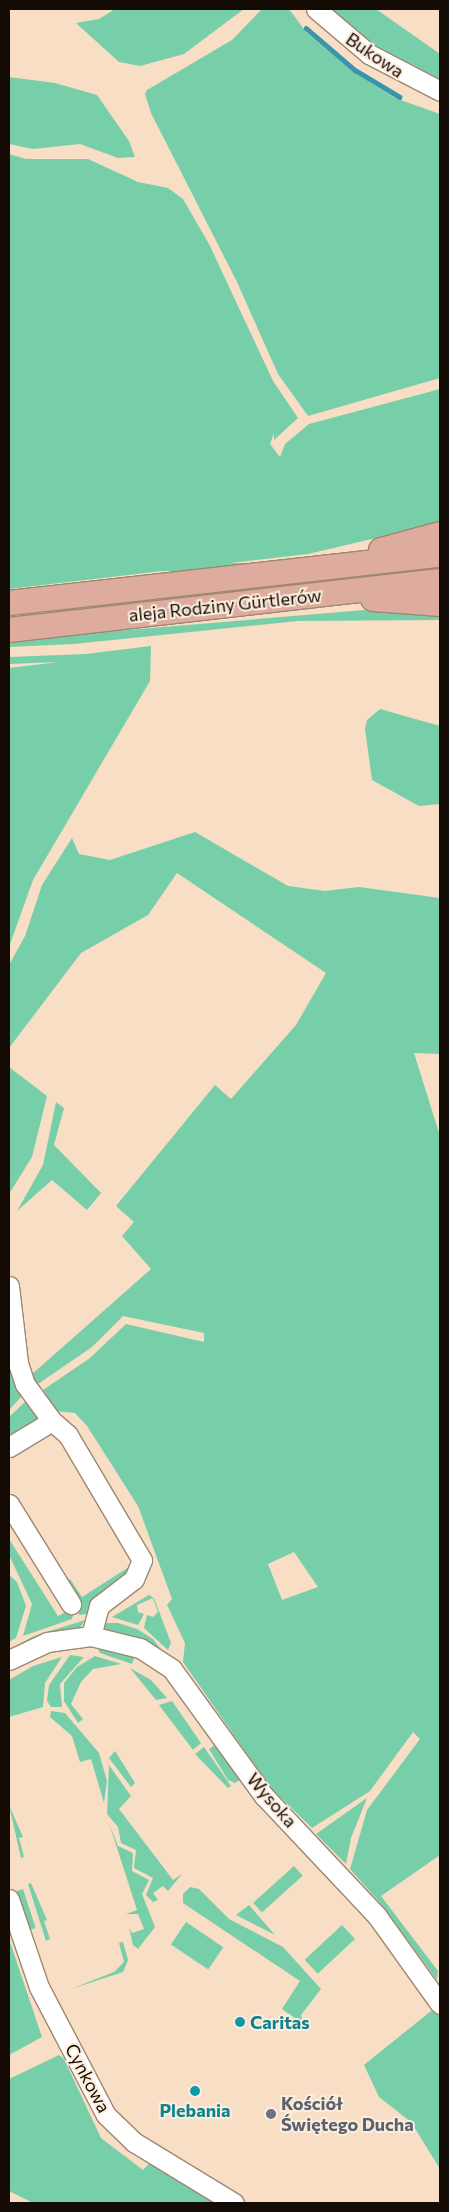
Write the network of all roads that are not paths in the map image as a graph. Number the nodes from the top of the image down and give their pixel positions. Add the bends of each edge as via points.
1 (316, 9) edge
2 (440, 91) edge
3 (440, 534) edge
4 (440, 555) edge
5 (307, 570) junction
6 (440, 580) edge
7 (321, 594) junction
8 (9, 603) edge
9 (440, 604) edge
10 (9, 630) edge
11 (9, 1286) edge
12 (52, 1421) junction
13 (9, 1447) edge
14 (9, 1504) edge
15 (71, 1604) dead end
16 (85, 1636) junction
17 (9, 1660) edge
18 (9, 1899) edge
19 (440, 2004) edge
20 (234, 2203) edge

1 - 2 street, Bukowa via 370,54
3 - 5 main road
4 - 5 main road, aleja Rodziny Gürtlerów
5 - 8 main road, aleja Rodziny Gürtlerów
6 - 7 main road, aleja Rodziny Gürtlerów
7 - 9 main road
7 - 10 main road, aleja Rodziny Gürtlerów
11 - 12 street via 20,1372
12 - 13 street
12 - 16 street via 68,1435 142,1560 134,1579 98,1606
14 - 15 street
16 - 17 street via 39,1645
16 - 19 street, Wysoka via 140,1648 184,1682 264,1796 377,1916
18 - 20 street, Cynkowa via 38,1987 106,2115 134,2142

